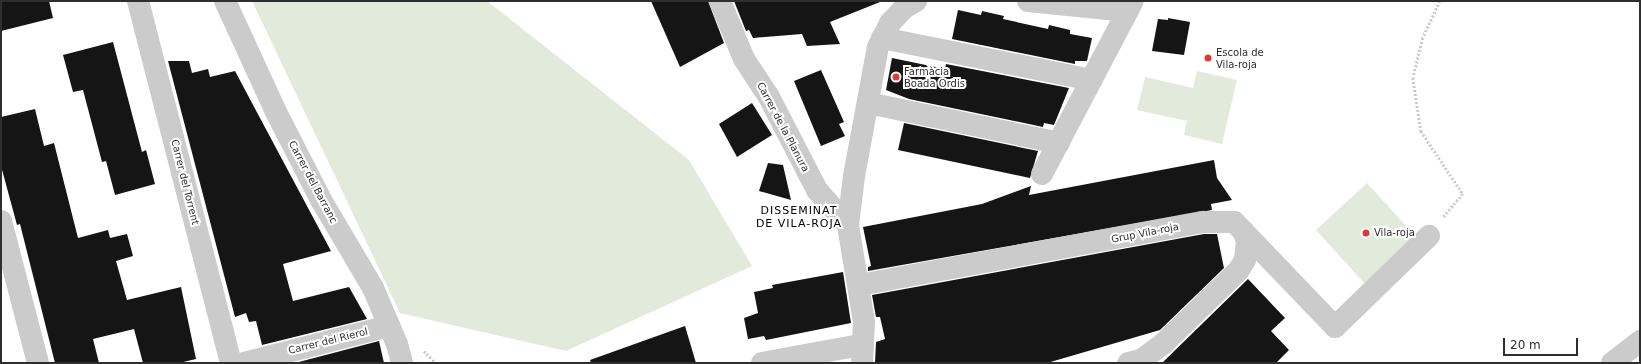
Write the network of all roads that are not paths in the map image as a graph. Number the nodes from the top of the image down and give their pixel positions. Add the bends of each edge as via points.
1 (138, 1) edge
2 (225, 1) edge
3 (720, 1) edge
4 (892, 1) edge
5 (916, 1) edge
6 (1028, 1) edge
7 (1092, 4) edge
8 (1130, 6) edge
9 (886, 30) junction
10 (1092, 80) junction
11 (868, 103) junction
12 (1059, 142) junction
13 (1042, 174) dead end
14 (1, 221) edge
15 (848, 225) junction
16 (1243, 231) junction
17 (1429, 236) road end
18 (859, 285) junction
19 (389, 326) junction
20 (1640, 341) edge
21 (862, 354) edge
22 (38, 363) edge
23 (232, 363) edge
24 (244, 363) edge
25 (402, 363) edge
26 (762, 363) edge
27 (1128, 363) edge
28 (1612, 363) edge

1 - 23 street, Carrer del Torrent
2 - 19 street, Carrer del Barranc via 276,112 321,200 373,288
3 - 15 street, Carrer de la Planura via 741,54 769,97 817,190
4 - 9 street
5 - 9 street via 904,8
6 - 7 street
7 - 8 street
8 - 10 street
9 - 10 street
9 - 11 street via 878,47
10 - 12 street
11 - 12 street
11 - 15 street
12 - 13 street
14 - 22 street
15 - 18 street
16 - 17 street, Grup Vila-roja via 1335,327
16 - 18 street, Grup Vila-roja via 1234,222 1203,222
16 - 27 street via 1247,241 1245,260 1238,271 1163,344 1141,360
18 - 21 street via 864,322
19 - 24 street, Carrer del Rierol
19 - 25 street, Carrer del Barranc
20 - 28 street
21 - 26 street

